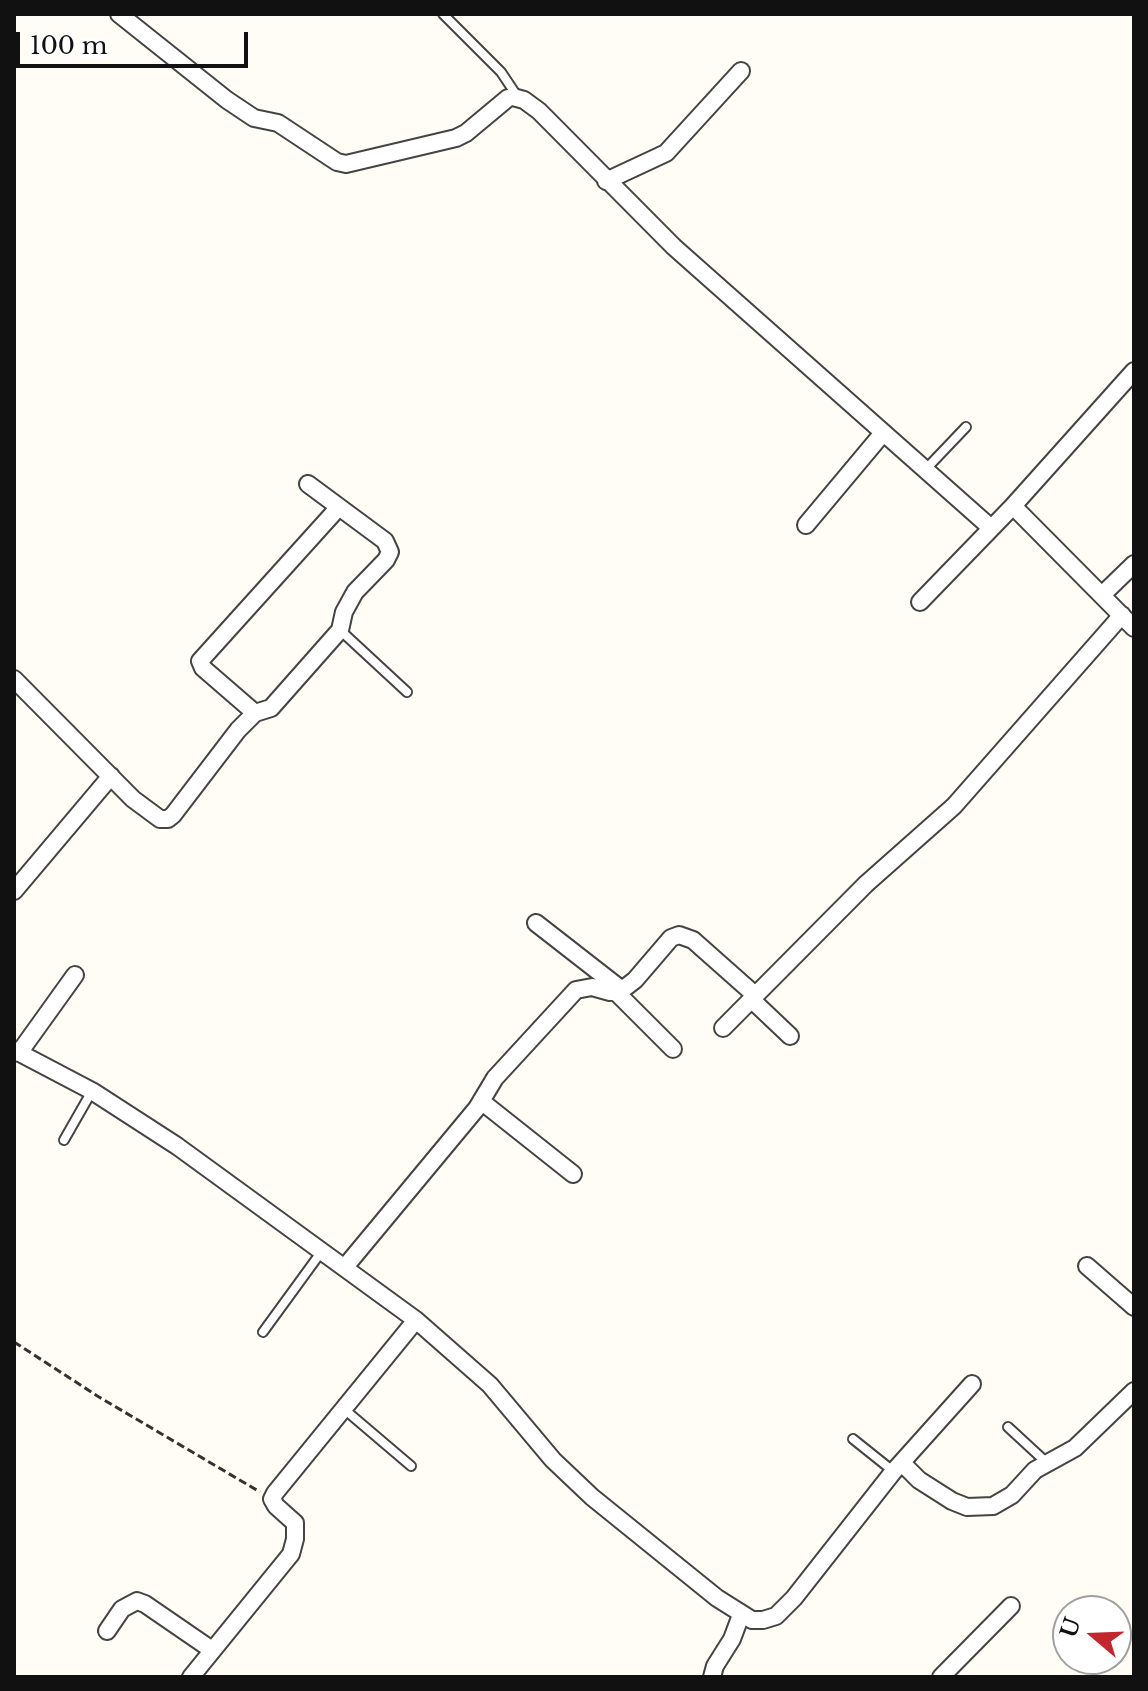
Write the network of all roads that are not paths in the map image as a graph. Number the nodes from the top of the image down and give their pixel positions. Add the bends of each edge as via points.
1 (119, 14) edge
2 (443, 14) edge
3 (741, 71) dead end
4 (517, 97) junction
5 (606, 181) junction
6 (1134, 371) edge
7 (966, 427) dead end
8 (883, 433) junction
9 (925, 470) junction
10 (308, 484) dead end
11 (1013, 506) junction
12 (339, 507) junction
13 (806, 525) dead end
14 (990, 527) junction
15 (1134, 564) edge
16 (1102, 595) junction
17 (920, 602) dead end
18 (1122, 615) junction
19 (1134, 628) edge
20 (340, 630) junction
21 (14, 679) edge
22 (407, 692) dead end
23 (255, 713) junction
24 (111, 776) junction
25 (14, 891) edge
26 (536, 923) dead end
27 (75, 975) dead end
28 (619, 991) junction
29 (753, 997) junction
30 (723, 1028) dead end
31 (790, 1036) dead end
32 (673, 1049) dead end
33 (16, 1054) edge
34 (92, 1091) junction
35 (481, 1101) junction
36 (64, 1140) dead end
37 (573, 1174) dead end
38 (322, 1251) junction
39 (1087, 1266) dead end
40 (345, 1267) junction
41 (1134, 1307) edge
42 (416, 1320) junction
43 (263, 1332) dead end
44 (972, 1384) dead end
45 (1134, 1391) edge
46 (343, 1409) junction
47 (1008, 1427) dead end
48 (853, 1439) dead end
49 (1047, 1464) junction
50 (411, 1466) dead end
51 (898, 1467) junction
52 (1011, 1606) dead end
53 (741, 1615) junction
54 (107, 1631) dead end
55 (212, 1650) junction
56 (191, 1677) edge
57 (712, 1677) edge
58 (941, 1677) edge

1 - 4 street via 254,118 278,123 346,164 456,138 508,98
2 - 4 lane via 501,72
3 - 5 street via 666,153
4 - 5 street via 539,111
5 - 8 street
6 - 11 street
7 - 9 lane
8 - 9 street
8 - 13 street
9 - 14 street
10 - 12 street
11 - 14 street
11 - 16 street
12 - 20 street via 385,541 390,552 355,592
12 - 23 street via 200,661
14 - 17 street
15 - 16 street
16 - 18 street
18 - 19 street
18 - 29 street via 954,806 866,884
20 - 22 lane
20 - 23 street via 271,708
21 - 24 street
23 - 24 street via 168,819 160,819
24 - 25 street
26 - 28 street
27 - 33 street
28 - 29 street via 679,935 693,940
28 - 32 street
28 - 35 street via 576,990 495,1078
29 - 30 street
29 - 31 street
33 - 34 street
34 - 36 lane
34 - 38 street
35 - 37 street
35 - 40 street
38 - 40 street
38 - 43 lane
39 - 41 street
40 - 42 street
42 - 46 street
42 - 53 street via 490,1385 592,1497
44 - 51 street
45 - 49 street via 1075,1448
46 - 50 lane
46 - 55 street via 272,1499 295,1523 291,1554
47 - 49 lane
48 - 51 lane
49 - 51 street via 993,1506 967,1507
51 - 53 street via 776,1616 752,1620
52 - 58 street
53 - 57 street
54 - 55 street via 122,1609 137,1601
55 - 56 street

